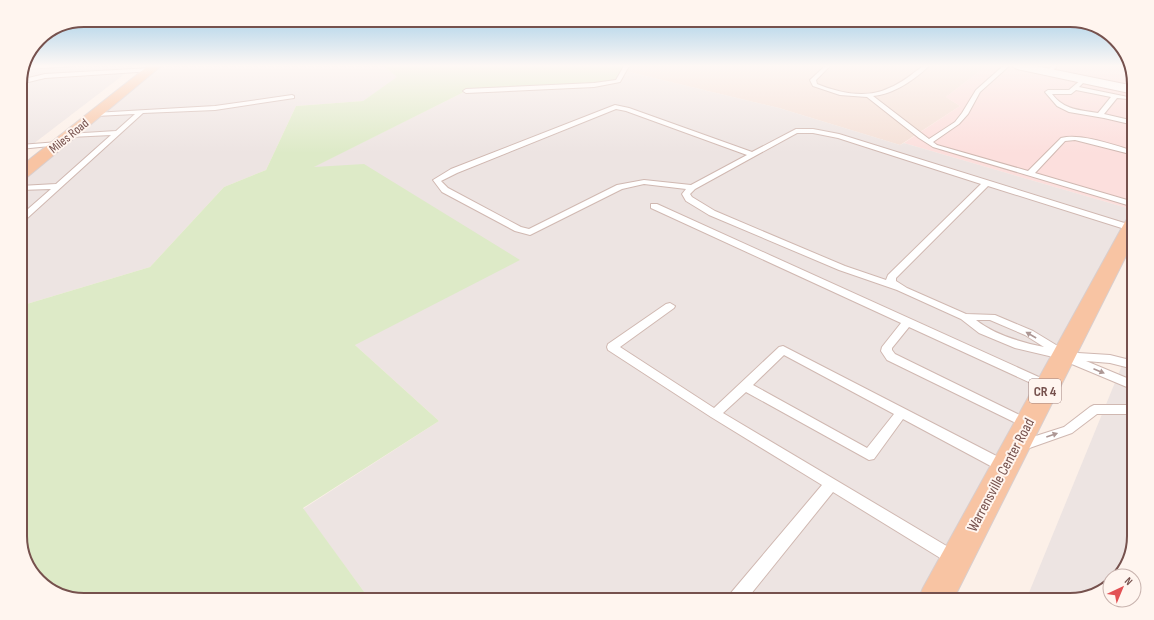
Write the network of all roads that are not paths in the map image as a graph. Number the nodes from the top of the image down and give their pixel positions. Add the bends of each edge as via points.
1 (120, 95) edge
2 (868, 95) edge
3 (976, 95) edge
4 (1051, 95) edge
5 (1112, 95) edge
6 (1120, 95) edge
7 (1115, 96) junction
8 (292, 97) dead end
9 (141, 112) junction
10 (1127, 112) edge
11 (96, 114) junction
12 (1100, 115) junction
13 (117, 133) junction
14 (70, 135) junction
15 (929, 142) junction
16 (58, 144) junction
17 (27, 146) edge
18 (1127, 151) edge
19 (752, 154) junction
20 (27, 168) edge
21 (1030, 174) junction
22 (987, 183) junction
23 (58, 186) junction
24 (692, 187) junction
25 (27, 188) edge
26 (654, 206) dead end
27 (27, 214) edge
28 (1127, 215) edge
29 (1127, 217) edge
30 (1127, 230) edge
31 (904, 290) junction
32 (670, 306) dead end
33 (965, 317) junction
34 (907, 322) junction
35 (1064, 356) junction
36 (1127, 363) edge
37 (1127, 383) edge
38 (745, 386) junction
39 (1048, 386) junction
40 (1127, 409) edge
41 (902, 412) junction
42 (715, 414) junction
43 (1028, 424) junction
44 (1010, 457) junction
45 (831, 484) junction
46 (956, 560) junction
47 (742, 593) edge
48 (939, 593) edge

1 - 11 main road, Miles Road
2 - 15 lane
3 - 15 lane via 957,123
4 - 12 lane via 1063,109
5 - 7 lane
6 - 7 lane
7 - 12 lane
8 - 9 lane via 215,108
9 - 11 lane
9 - 13 lane
10 - 12 lane
11 - 14 main road, Miles Road
13 - 14 lane
13 - 23 lane
14 - 16 main road, Miles Road
15 - 21 lane via 935,146
16 - 17 lane
16 - 20 main road, Miles Road
18 - 21 lane via 1067,138 1063,139
19 - 22 lane via 796,131 813,131 839,136
19 - 24 lane
19 - 24 lane via 627,109 615,107 437,180 445,190 518,229 530,232 620,187 644,182
21 - 28 lane
22 - 29 lane
22 - 31 lane via 891,277 892,282
23 - 25 lane
23 - 27 lane
24 - 31 lane via 686,194 689,199 712,213 842,268
26 - 34 lane
30 - 35 main road, Warrensville Center Road / CR 4
31 - 33 lane
32 - 42 lane via 612,348
33 - 35 lane via 983,331 1019,345
35 -> 33 lane via 1029,333 991,317
34 - 39 lane
34 - 43 lane via 887,347 886,351 891,357
35 - 36 lane via 1110,359
35 -> 37 lane
35 - 39 main road, Warrensville Center Road / CR 4
38 - 41 lane via 784,350
38 - 41 lane via 869,455
38 - 42 lane
39 - 43 main road, Warrensville Center Road / CR 4
44 -> 40 lane via 1068,430 1094,410
41 - 44 lane
42 - 45 lane
43 - 44 main road, Warrensville Center Road / CR 4
44 - 46 main road, Warrensville Center Road / CR 4
45 - 46 lane
45 - 47 lane
46 - 48 main road, Warrensville Center Road / CR 4

